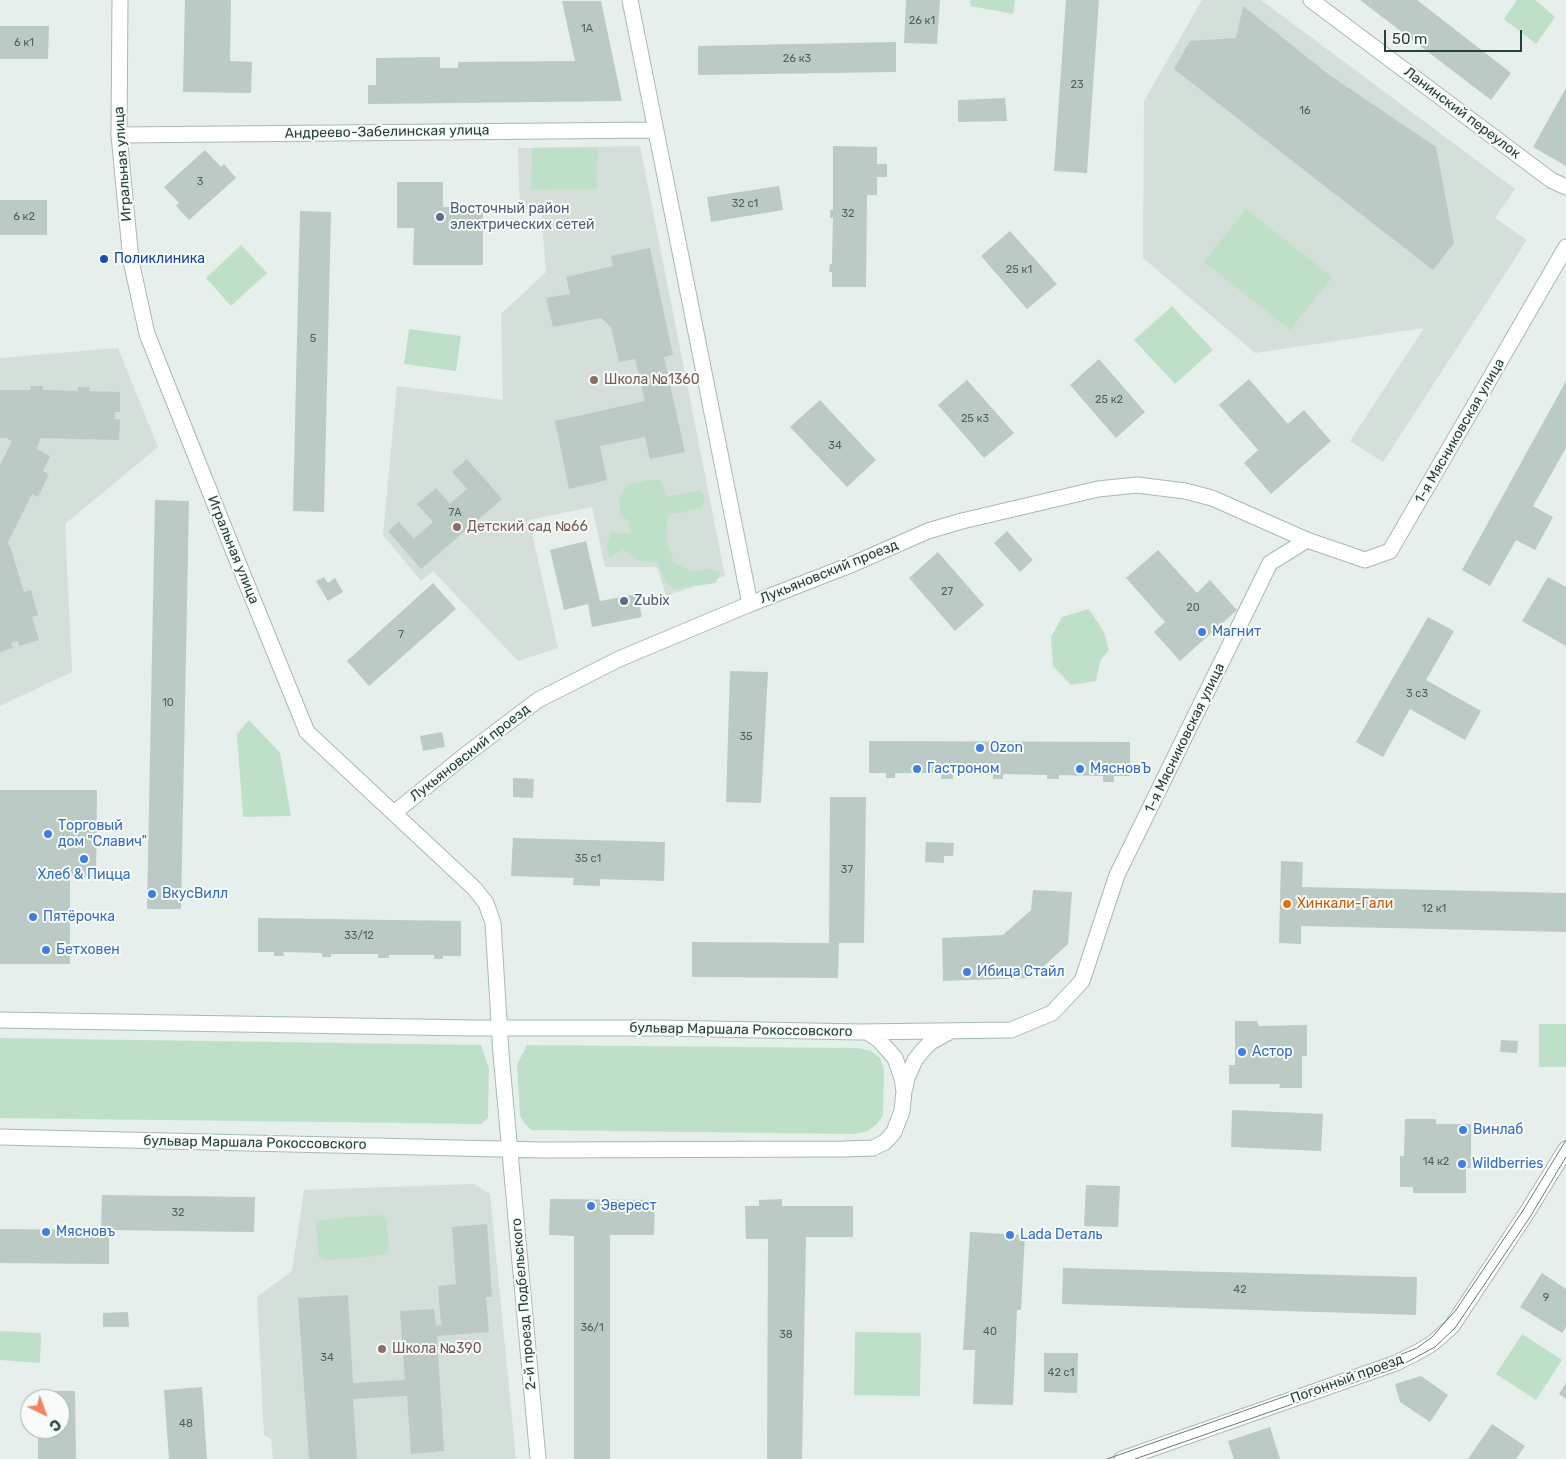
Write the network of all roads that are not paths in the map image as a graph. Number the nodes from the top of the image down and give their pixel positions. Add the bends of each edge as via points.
1 (120, 0) edge
2 (630, 0) edge
3 (1311, 0) edge
4 (656, 130) junction
5 (119, 135) junction
6 (1566, 187) edge
7 (1566, 248) edge
8 (1307, 540) junction
9 (750, 604) junction
10 (394, 813) junction
11 (0, 1020) edge
12 (499, 1027) junction
13 (952, 1030) junction
14 (867, 1032) junction
15 (904, 1091) junction
16 (0, 1137) edge
17 (510, 1148) junction
18 (1566, 1149) edge
19 (538, 1459) edge
20 (1122, 1459) edge

1 - 5 street, Игральная улица
2 - 4 street
3 - 6 street, Ланинский переулок via 1551,180
4 - 5 street, Андреево-Забелинская улица
4 - 9 street
5 - 10 street, Игральная улица via 131,261 147,334 294,700 307,732
7 - 8 street, 1-я Мясниковская улица via 1390,551 1365,560
8 - 9 street, Лукьяновский проезд via 1198,494 1137,485 1098,489 928,531
8 - 13 street, 1-я Мясниковская улица via 1270,563 1117,875 1082,981 1052,1013 1011,1030
9 - 10 street, Лукьяновский проезд via 620,659 538,700
10 - 12 street, Игральная улица via 486,903 493,923
11 - 12 street, бульвар Маршала Рокоссовского
12 - 14 street, бульвар Маршала Рокоссовского
12 - 17 street
13 - 14 street, 1-я Мясниковская улица
13 - 15 street via 931,1042 915,1060
14 - 15 street, бульвар Маршала Рокоссовского via 895,1058
15 - 17 street, бульвар Маршала Рокоссовского via 902,1111 894,1132 873,1148
16 - 17 street, бульвар Маршала Рокоссовского
17 - 19 street, 2-й проезд Подбельского
18 - 20 street, Погонный проезд via 1452,1326 1433,1343 1396,1363

